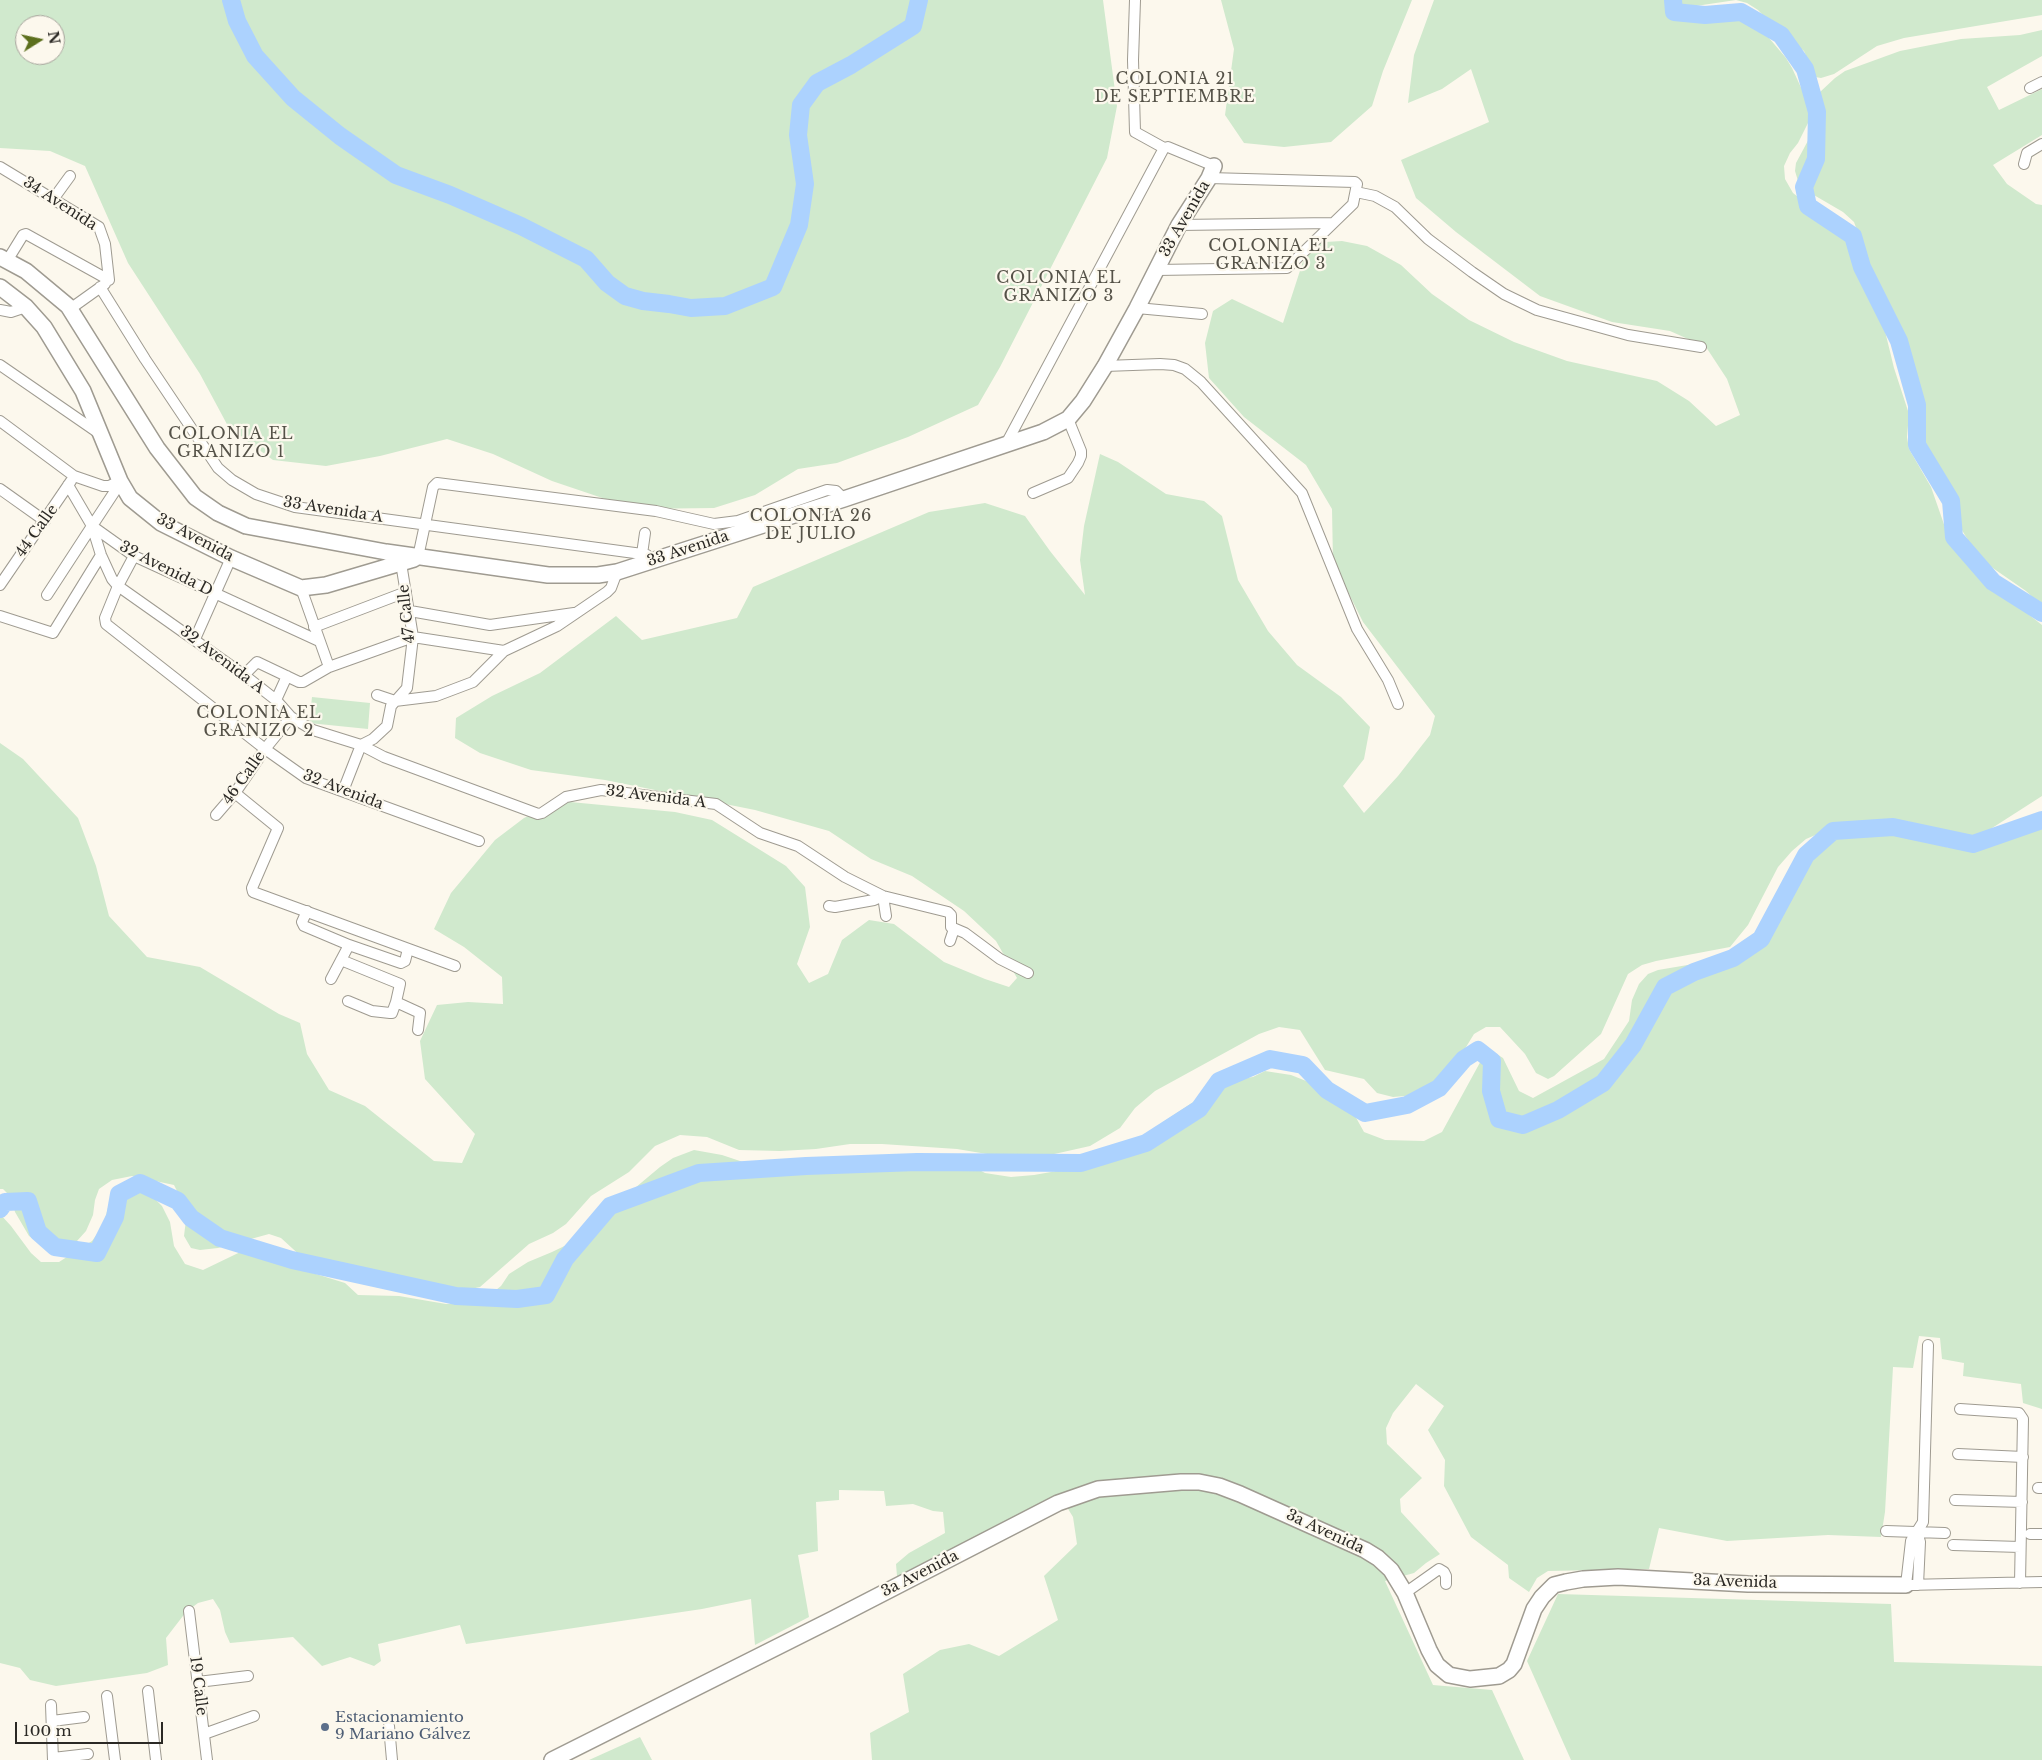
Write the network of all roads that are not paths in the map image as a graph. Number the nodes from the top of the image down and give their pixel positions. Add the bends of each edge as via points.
1 (1135, 0) edge
2 (2042, 82) edge
3 (2030, 88) dead end
4 (2042, 144) edge
5 (1164, 148) junction
6 (2024, 164) dead end
7 (0, 167) edge
8 (1211, 172) junction
9 (70, 176) dead end
10 (1356, 192) junction
11 (54, 198) junction
12 (1333, 223) junction
13 (1179, 225) junction
14 (4, 259) edge
15 (1156, 270) junction
16 (109, 280) junction
17 (0, 287) edge
18 (100, 287) junction
19 (26, 307) junction
20 (1137, 308) junction
21 (70, 309) junction
22 (0, 310) edge
23 (1202, 314) dead end
24 (1701, 347) dead end
25 (0, 365) edge
26 (1105, 366) junction
27 (1068, 419) junction
28 (0, 421) edge
29 (100, 434) junction
30 (1006, 444) junction
31 (71, 480) junction
32 (116, 483) junction
33 (0, 489) edge
34 (1033, 493) dead end
35 (844, 499) junction
36 (45, 521) junction
37 (426, 524) junction
38 (92, 526) junction
39 (645, 533) dead end
40 (642, 554) junction
41 (101, 556) junction
42 (134, 556) junction
43 (418, 557) junction
44 (232, 558) junction
45 (658, 558) junction
46 (386, 559) junction
47 (401, 563) junction
48 (617, 572) junction
49 (0, 585) edge
50 (118, 586) junction
51 (301, 588) junction
52 (406, 592) junction
53 (214, 594) junction
54 (47, 595) dead end
55 (410, 611) junction
56 (579, 612) junction
57 (0, 616) edge
58 (314, 627) junction
59 (413, 637) junction
60 (196, 639) junction
61 (319, 641) junction
62 (504, 651) junction
63 (329, 667) junction
64 (244, 675) junction
65 (287, 676) junction
66 (377, 695) dead end
67 (276, 700) junction
68 (395, 701) junction
69 (1398, 704) dead end
70 (291, 717) junction
71 (361, 745) junction
72 (265, 749) junction
73 (343, 791) junction
74 (235, 793) junction
75 (216, 815) dead end
76 (479, 841) dead end
77 (883, 896) junction
78 (829, 906) dead end
79 (307, 911) junction
80 (886, 916) dead end
81 (954, 929) junction
82 (950, 941) dead end
83 (349, 945) junction
84 (408, 949) junction
85 (341, 960) junction
86 (455, 966) dead end
87 (1028, 973) dead end
88 (331, 979) dead end
89 (348, 1001) dead end
90 (396, 1002) junction
91 (418, 1030) dead end
92 (1928, 1345) dead end
93 (1960, 1409) dead end
94 (1958, 1454) dead end
95 (2023, 1457) junction
96 (1955, 1500) dead end
97 (2022, 1502) junction
98 (1886, 1531) dead end
99 (1917, 1532) junction
100 (1945, 1533) dead end
101 (2030, 1534) dead end
102 (2042, 1534) edge
103 (1953, 1545) dead end
104 (2020, 1547) junction
105 (2020, 1582) junction
106 (2042, 1582) edge
107 (1446, 1584) dead end
108 (1912, 1585) junction
109 (1405, 1593) junction
110 (189, 1611) dead end
111 (248, 1676) dead end
112 (198, 1682) junction
113 (148, 1691) dead end
114 (107, 1696) dead end
115 (51, 1705) dead end
116 (254, 1716) dead end
117 (84, 1717) dead end
118 (52, 1721) junction
119 (389, 1726) dead end
120 (204, 1734) junction
121 (88, 1754) dead end
122 (53, 1759) edge
123 (115, 1760) edge
124 (156, 1760) edge
125 (207, 1760) edge
126 (392, 1760) edge
127 (552, 1760) edge

1 - 5 street, 33 Avenida via 1135,132
2 - 3 street
4 - 6 street via 2027,153
5 - 8 street, 33 Avenida via 1168,147
5 - 30 street
7 - 11 street, 34 Avenida
8 - 10 street via 1355,182
8 - 13 street, 33 Avenida
9 - 11 street
10 - 12 street via 1353,204
10 - 24 street via 1375,196 1395,207 1428,239 1472,272 1504,294 1537,310 1628,335
11 - 16 street, 34 Avenida via 99,227 105,244
12 - 13 street
12 - 15 street via 1287,268
13 - 15 street, 33 Avenida
14 - 16 street via 26,234
14 - 21 street, 33 Avenida via 26,271
15 - 20 street, 33 Avenida
16 - 18 street
17 - 19 street, 33 Avenida
18 - 21 street
18 - 37 street, 33 Avenida A via 218,468 232,480 256,494 295,507
19 - 22 street via 12,312
19 - 29 street, 33 Avenida via 44,327 83,391
20 - 23 street
20 - 26 street, 33 Avenida
21 - 46 street, 33 Avenida via 157,448 195,496 218,513 246,526
25 - 29 street
26 - 27 street, 33 Avenida
26 - 69 street via 1160,364 1185,369 1202,382 1302,493 1357,629 1388,680
27 - 30 street, 33 Avenida via 1043,432
27 - 34 street via 1081,451 1078,463 1068,478
28 - 31 street
29 - 32 street, 33 Avenida
30 - 35 street, 33 Avenida
31 - 32 street via 104,486
31 - 36 street, 44 Calle
31 - 38 street
32 - 38 street via 115,491
32 - 44 street, 33 Avenida via 161,523
33 - 36 street
35 - 37 street via 836,491 827,490 738,521 714,524 656,511 437,483 432,487
35 - 45 street, 33 Avenida
36 - 49 street, 44 Calle
37 - 40 street, 33 Avenida A
37 - 43 street
38 - 41 street
38 - 42 street, 32 Avenida D
38 - 54 street
39 - 40 street
40 - 45 street, 33 Avenida A
41 - 50 street
41 - 57 street via 53,633
42 - 50 street
42 - 53 street, 32 Avenida D
43 - 46 street, 33 Avenida
43 - 47 street, 33 Avenida
43 - 48 street, 33 Avenida via 548,575
44 - 51 street, 33 Avenida
44 - 53 street
45 - 48 street, 33 Avenida
46 - 47 street, 33 Avenida
46 - 51 street, 33 Avenida via 326,584
47 - 52 street, 47 Calle
48 - 56 street via 611,588
50 - 60 street, 32 Avenida A
50 - 72 street, 32 Avenida via 105,621
51 - 58 street
52 - 55 street, 47 Calle
52 - 58 street
53 - 60 street
53 - 61 street, 32 Avenida D
55 - 56 street via 490,625
55 - 59 street, 47 Calle
56 - 62 street
58 - 61 street
59 - 62 street
59 - 63 street
59 - 68 street, 47 Calle via 407,688
60 - 64 street, 32 Avenida A
61 - 63 street
62 - 68 street via 473,682 436,696
63 - 65 street via 304,682
64 - 65 street via 257,662
64 - 67 street, 32 Avenida A
65 - 67 street
66 - 68 street
67 - 70 street, 32 Avenida A
68 - 71 street, 47 Calle via 387,726
70 - 71 street, 32 Avenida A via 313,730
70 - 72 street, 46 Calle
71 - 73 street
71 - 77 street, 32 Avenida A via 384,757 538,814 566,797 601,790 716,804 760,833 798,846 845,877
72 - 73 street, 32 Avenida via 306,778
72 - 74 street, 46 Calle
73 - 76 street, 32 Avenida
74 - 75 street, 46 Calle
74 - 79 street via 278,828 251,891
77 - 78 street
77 - 80 street
77 - 81 street, 32 Avenida A via 948,912 951,915 949,926
79 - 83 street via 302,922 304,926
79 - 84 street
81 - 82 street
81 - 87 street
83 - 84 street via 401,963 405,961
83 - 85 street
84 - 86 street
85 - 88 street
85 - 90 street via 398,983 400,988
89 - 90 street via 372,1012 390,1013
90 - 91 street via 420,1013
92 - 99 street via 1923,1522
93 - 95 street via 2022,1415
94 - 95 street
95 - 97 street
96 - 97 street
97 - 104 street
98 - 99 street
99 - 100 street
99 - 108 street via 1911,1542
101 - 102 street
103 - 104 street
104 - 105 street
105 - 106 street, 3a Avenida
105 - 108 street, 3a Avenida
107 - 109 street via 1446,1576 1439,1569
108 - 109 street, 3a Avenida via 1748,1584 1618,1577 1566,1582 1554,1585 1534,1609 1509,1670 1500,1676 1470,1680 1448,1675 1437,1665
109 - 127 street, 3a Avenida via 1390,1570 1365,1550 1219,1486 1182,1482 1098,1489 1058,1502
110 - 112 street, 19 Calle
111 - 112 street
112 - 120 street, 19 Calle
113 - 124 street
114 - 123 street
115 - 118 street
116 - 120 street
117 - 118 street
118 - 122 street
119 - 126 street
120 - 125 street, 19 Calle
121 - 122 street

